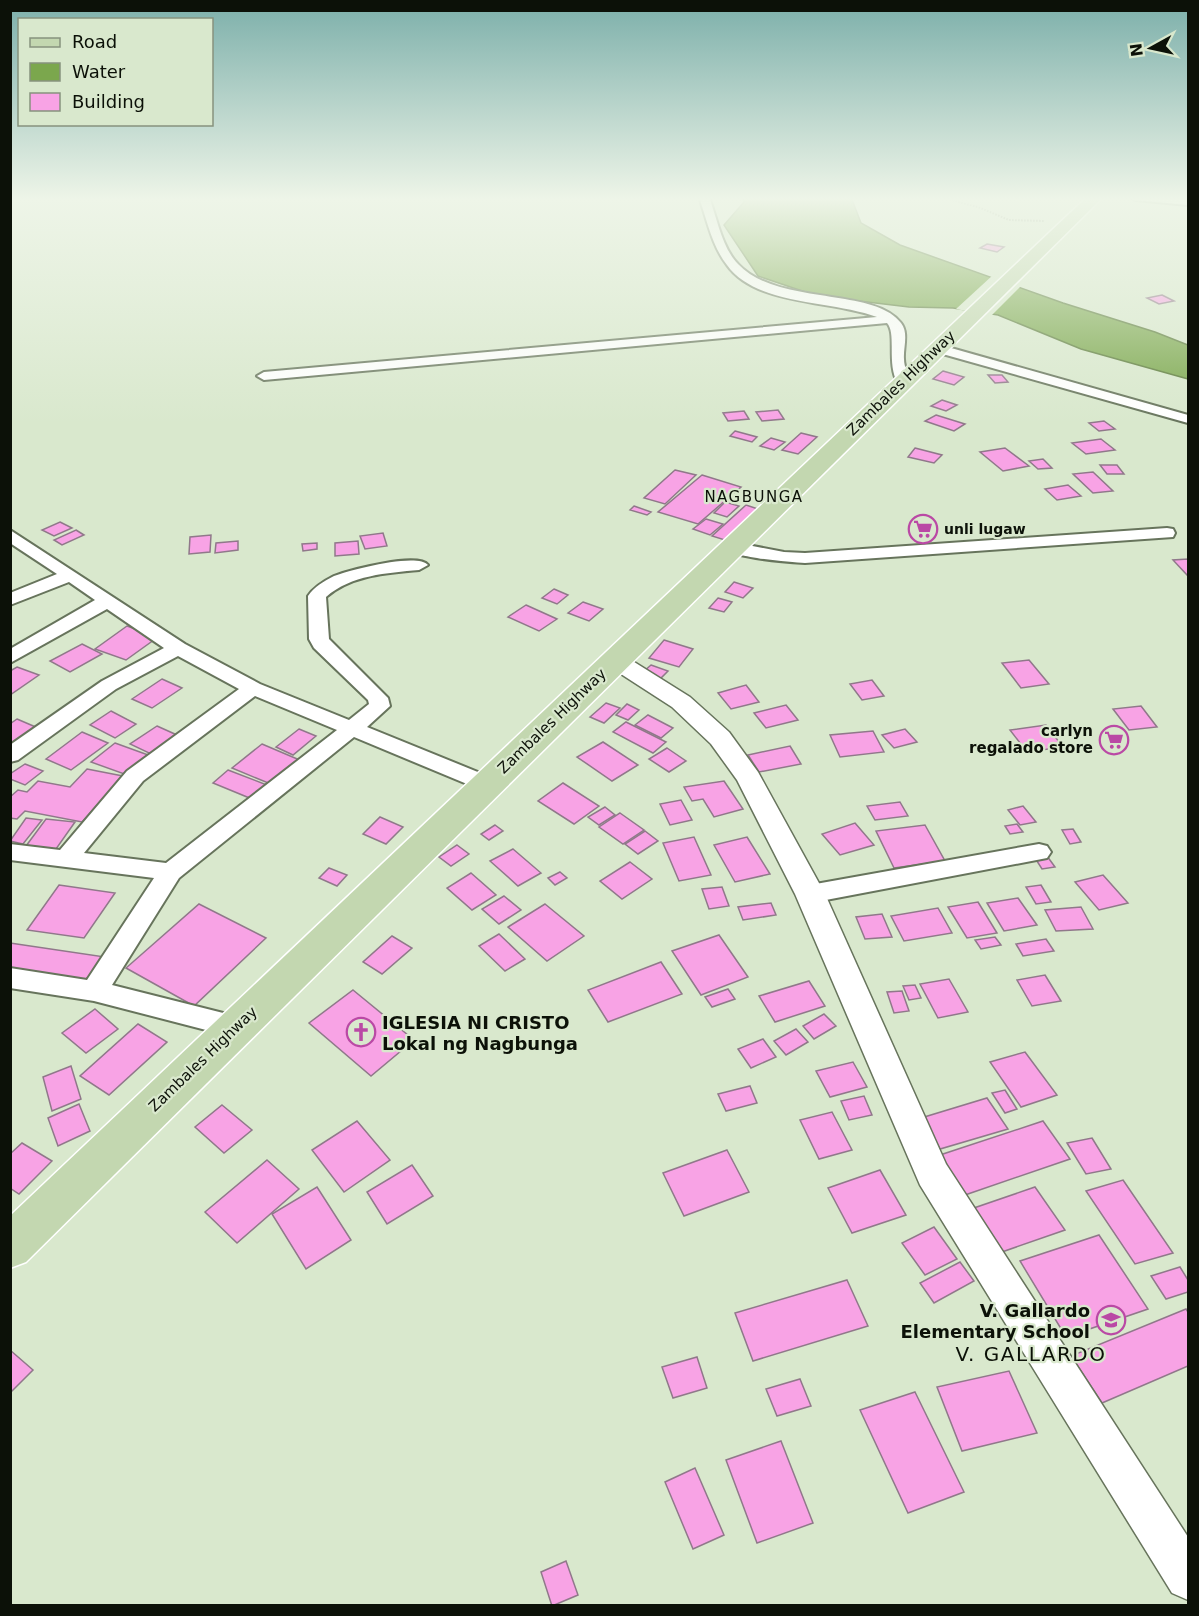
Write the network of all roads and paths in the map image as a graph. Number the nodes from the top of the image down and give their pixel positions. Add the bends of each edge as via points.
1 (741, 272) edge
2 (1015, 272) edge
3 (892, 319) junction
4 (937, 348) junction
5 (264, 376) dead end
6 (903, 381) junction
7 (1188, 419) edge
8 (1167, 533) dead end
9 (12, 537) edge
10 (732, 547) junction
11 (419, 565) dead end
12 (71, 575) junction
13 (10, 600) edge
14 (106, 601) junction
15 (178, 648) junction
16 (10, 657) edge
17 (615, 660) junction
18 (252, 688) junction
19 (351, 728) junction
20 (10, 755) edge
21 (487, 784) junction
22 (10, 852) edge
23 (1039, 852) dead end
24 (67, 858) junction
25 (171, 872) junction
26 (810, 894) junction
27 (10, 978) edge
28 (94, 991) junction
29 (237, 1027) junction
30 (10, 1246) edge
31 (1188, 1577) edge

1 - 3 street via 793,296 865,309
2 - 4 main road, Zambales Highway
3 - 5 street
3 - 6 street via 898,327 897,362
4 - 6 main road, Zambales Highway
4 - 7 street
6 - 10 main road, Zambales Highway
8 - 10 street via 805,558
9 - 12 street
10 - 17 main road, Zambales Highway
11 - 19 street via 375,569 317,596 319,639 324,648 380,702
12 - 13 street
12 - 14 street
14 - 15 street
14 - 16 street
15 - 18 street
15 - 20 street via 108,685
17 - 21 main road, Zambales Highway
17 - 26 street via 681,702 720,738 749,778
18 - 19 street
18 - 24 street via 135,776
19 - 21 street
19 - 25 street
21 - 29 main road, Zambales Highway
22 - 24 street
23 - 26 street
24 - 25 street
25 - 28 street
26 - 31 street via 933,1174
27 - 28 street
28 - 29 street
29 - 30 main road, Zambales Highway

